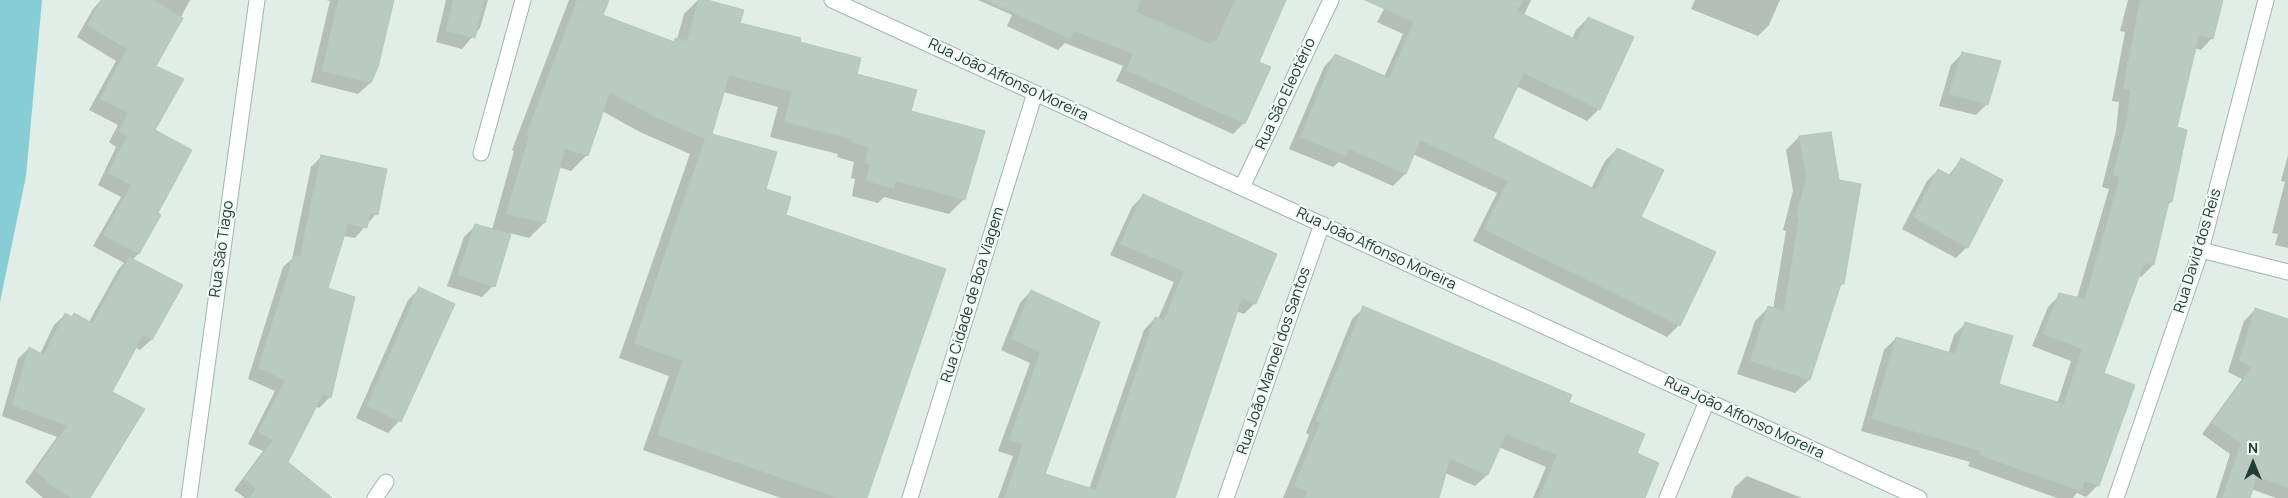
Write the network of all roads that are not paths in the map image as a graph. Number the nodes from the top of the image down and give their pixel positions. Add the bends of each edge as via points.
1 (257, 0) edge
2 (523, 0) edge
3 (832, 0) edge
4 (1331, 0) edge
5 (2266, 0) edge
6 (1035, 93) junction
7 (481, 153) dead end
8 (1242, 187) junction
9 (1322, 224) junction
10 (2201, 250) junction
11 (2288, 272) edge
12 (1707, 401) junction
13 (386, 482) dead end
14 (188, 498) edge
15 (375, 498) edge
16 (910, 498) edge
17 (1226, 498) edge
18 (1667, 498) edge
19 (1919, 498) edge
20 (2116, 498) edge

1 - 14 street, Rua São Tiago
2 - 7 street
3 - 6 street, Rua João Affonso Moreira
4 - 8 street, Rua São Eleotério
5 - 10 street, Rua David dos Reis
6 - 8 street, Rua João Affonso Moreira
6 - 16 street, Rua Cidade de Boa Viagem
8 - 9 street, Rua João Affonso Moreira
9 - 12 street, Rua João Affonso Moreira
9 - 17 street, Rua João Manoel dos Santos
10 - 11 street
10 - 20 street, Rua David dos Reis
12 - 18 street
12 - 19 street, Rua João Affonso Moreira
13 - 15 street

